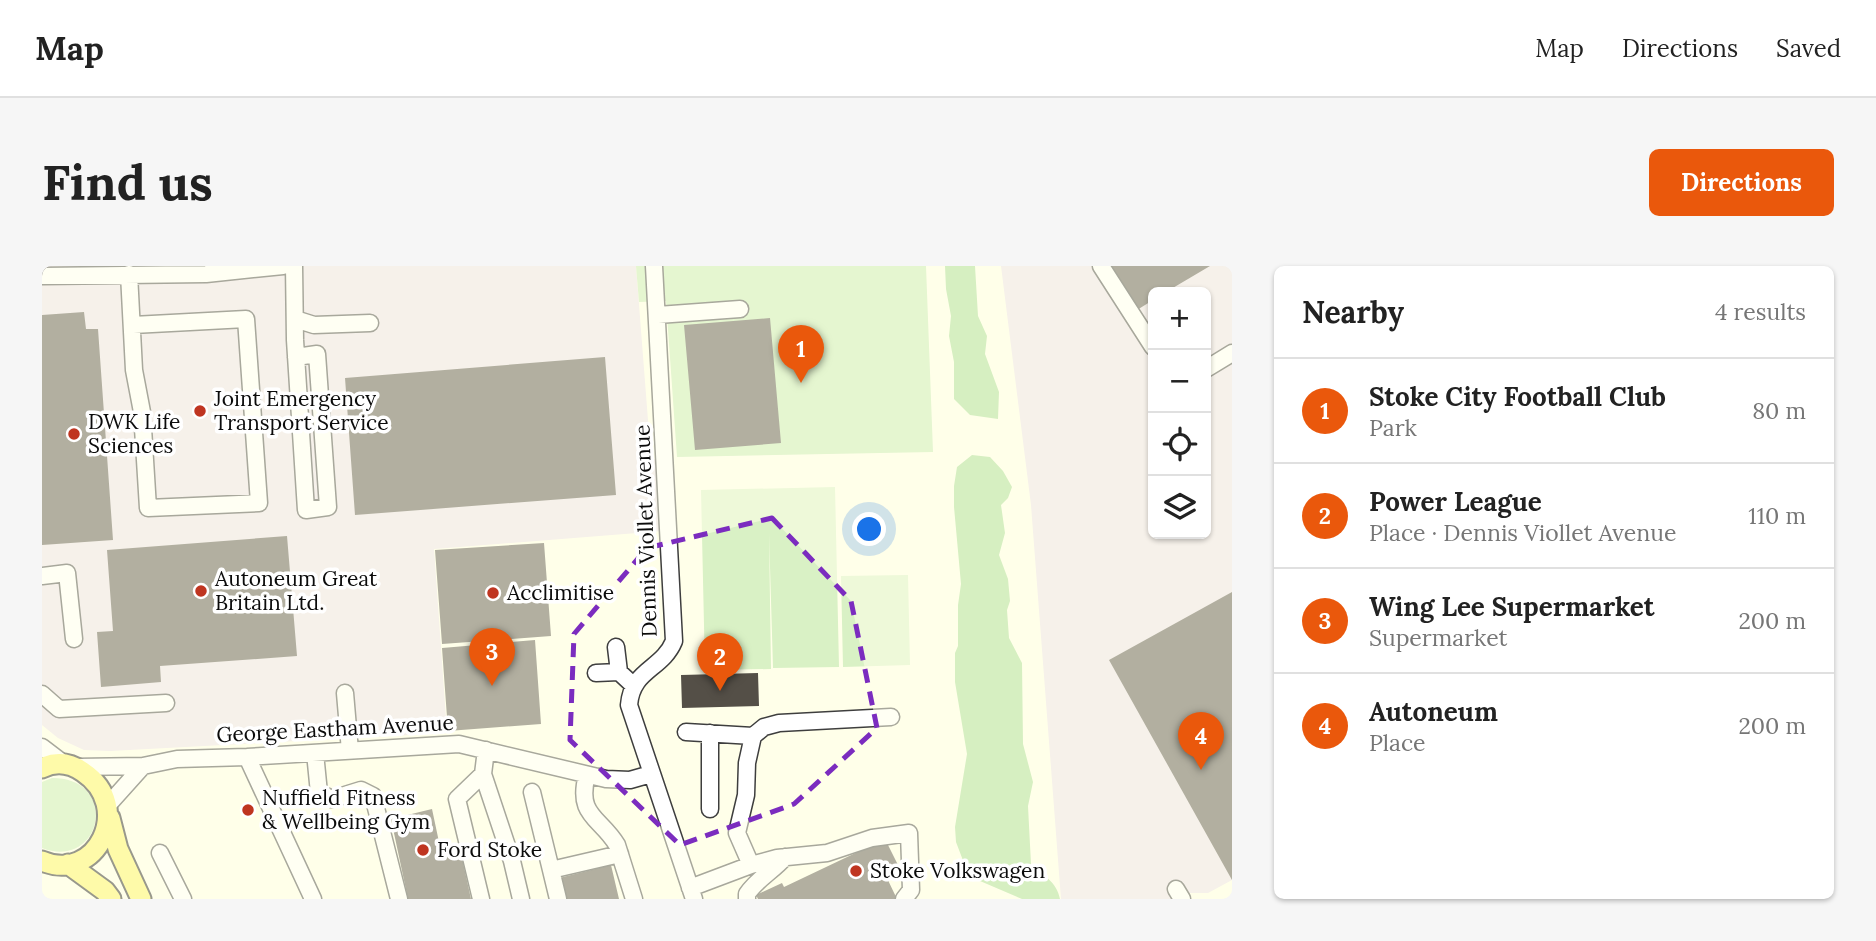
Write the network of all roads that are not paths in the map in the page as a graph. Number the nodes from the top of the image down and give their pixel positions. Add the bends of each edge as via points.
1 (283, 266) edge
2 (294, 266) edge
3 (654, 266) edge
4 (1101, 266) edge
5 (104, 270) edge
6 (209, 270) edge
7 (128, 274) junction
8 (42, 276) edge
9 (657, 308) junction
10 (740, 309) dead end
11 (295, 319) junction
12 (370, 323) dead end
13 (133, 325) junction
14 (1148, 339) edge
15 (1232, 353) edge
16 (296, 357) junction
17 (1211, 366) edge
18 (42, 576) edge
19 (74, 639) dead end
20 (616, 647) dead end
21 (619, 672) junction
22 (596, 673) dead end
23 (633, 685) junction
24 (345, 693) dead end
25 (42, 694) edge
26 (166, 703) dead end
27 (891, 717) dead end
28 (686, 732) dead end
29 (710, 733) junction
30 (753, 736) junction
31 (42, 747) edge
32 (486, 750) junction
33 (350, 751) junction
34 (315, 753) junction
35 (247, 757) junction
36 (70, 765) junction
37 (143, 766) junction
38 (42, 768) edge
39 (484, 774) junction
40 (652, 774) junction
41 (587, 775) junction
42 (532, 792) dead end
43 (108, 809) junction
44 (709, 809) dead end
45 (160, 853) dead end
46 (620, 854) junction
47 (785, 857) junction
48 (44, 862) edge
49 (68, 864) junction
50 (751, 865) junction
51 (551, 870) junction
52 (692, 894) edge
53 (111, 899) edge
54 (141, 899) edge
55 (183, 899) edge
56 (313, 899) edge
57 (399, 899) edge
58 (481, 899) edge
59 (521, 899) edge
60 (558, 899) edge
61 (634, 899) edge
62 (747, 899) edge
63 (904, 899) edge

1 - 6 street
2 - 11 street
3 - 9 street, Dennis Viollet Avenue
4 - 14 street
5 - 7 street
5 - 8 street
6 - 7 street
7 - 13 street
9 - 10 street
9 - 23 street, Dennis Viollet Avenue via 674,641 669,652
11 - 12 street via 314,325
11 - 16 street
13 - 13 street via 148,508 259,503 246,319
15 - 17 street
16 - 16 street via 306,510 328,507 317,354
18 - 19 street via 67,573
20 - 21 street
21 - 22 street
21 - 23 street
23 - 40 street via 629,705
24 - 33 street
25 - 26 street via 59,709
27 - 30 street via 779,723
28 - 29 street
29 - 30 street
29 - 44 street
30 - 50 street via 737,833
31 - 36 street
32 - 33 street, George Eastham Avenue via 459,744
32 - 39 street
32 - 41 street, George Eastham Avenue
33 - 34 street, George Eastham Avenue
34 - 35 street, George Eastham Avenue
34 - 57 street via 319,793 332,799 362,790 373,796
35 - 37 street, George Eastham Avenue via 177,759
35 - 56 street
36 - 37 street, George Eastham Avenue
36 - 38 main road
36 - 43 main road via 102,789
37 - 43 street
39 - 58 street via 457,799
39 - 59 street
40 - 41 street, George Eastham Avenue via 621,781
40 - 52 street
41 - 46 street via 586,808
42 - 51 street
43 - 49 main road via 104,836 93,852
43 - 54 main road via 118,849
45 - 55 street
46 - 51 street
46 - 61 street
47 - 50 street
47 - 62 street via 754,884
47 - 63 street via 827,853 872,838 909,833 911,890
48 - 49 main road
49 - 53 main road
50 - 52 street
51 - 60 street

